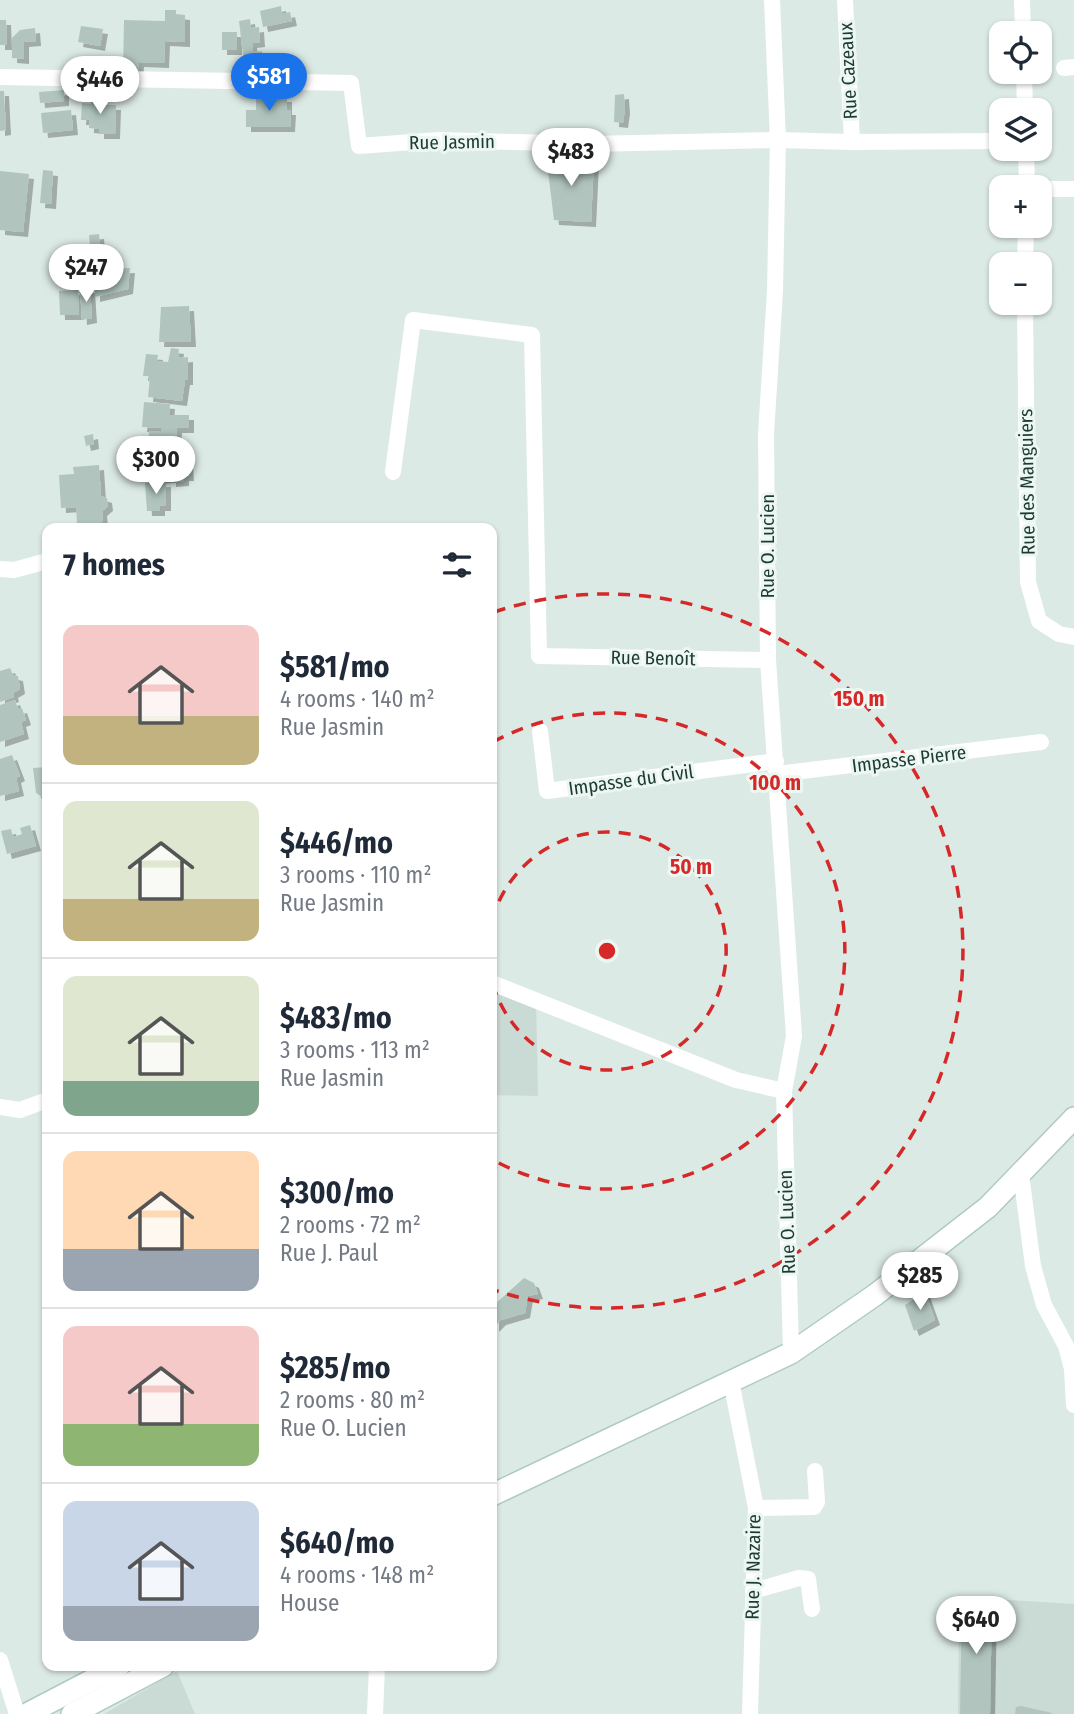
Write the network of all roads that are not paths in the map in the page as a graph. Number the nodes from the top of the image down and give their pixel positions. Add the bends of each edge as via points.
1 (772, 0) edge
2 (845, 0) edge
3 (1022, 0) edge
4 (1023, 21) edge
5 (0, 77) edge
6 (778, 140) junction
7 (989, 141) edge
8 (852, 142) junction
9 (1074, 188) edge
10 (1052, 189) edge
11 (1025, 315) edge
12 (393, 472) dead end
13 (42, 562) edge
14 (0, 569) edge
15 (1074, 638) edge
16 (768, 660) junction
17 (540, 731) dead end
18 (1041, 742) dead end
19 (776, 768) junction
20 (497, 985) edge
21 (784, 1091) junction
22 (42, 1102) edge
23 (0, 1107) edge
24 (1074, 1118) edge
25 (1021, 1174) junction
26 (791, 1353) junction
27 (731, 1381) junction
28 (1074, 1405) edge
29 (816, 1471) dead end
30 (497, 1493) edge
31 (756, 1508) junction
32 (753, 1591) junction
33 (812, 1609) dead end
34 (0, 1660) edge
35 (109, 1671) edge
36 (154, 1671) edge
37 (377, 1671) edge
38 (17, 1714) edge
39 (27, 1714) edge
40 (72, 1714) edge
41 (375, 1714) edge
42 (750, 1714) edge

1 - 6 street, Rue O. Lucien
2 - 8 street, Rue Cazeaux
3 - 4 street
5 - 6 street, Rue Jasmin via 351,83 359,146 439,140 588,144
6 - 8 street, Rue Jasmin
6 - 16 street, Rue O. Lucien via 766,434
7 - 8 street, Rue Jasmin
9 - 10 street
11 - 15 street, Rue des Manguiers via 1028,582 1039,621
12 - 16 street, Rue Benoît via 413,320 532,335 538,656
13 - 14 street
16 - 19 street, Rue O. Lucien
17 - 19 street, Impasse du Civil via 547,791
18 - 19 street, Impasse Pierre
19 - 21 street, Rue O. Lucien via 794,1037
20 - 21 street via 736,1080
21 - 26 street, Rue O. Lucien
22 - 23 street via 20,1110
24 - 25 main road
25 - 26 main road via 875,1295
25 - 28 street via 1033,1266 1044,1306 1066,1346
26 - 27 main road
27 - 30 main road
27 - 31 street, Rue J. Nazaire
29 - 31 street via 814,1507
31 - 32 street, Rue J. Nazaire
32 - 33 street via 808,1579
32 - 42 street, Rue J. Nazaire
34 - 38 street
35 - 39 main road
36 - 40 main road
37 - 41 street

